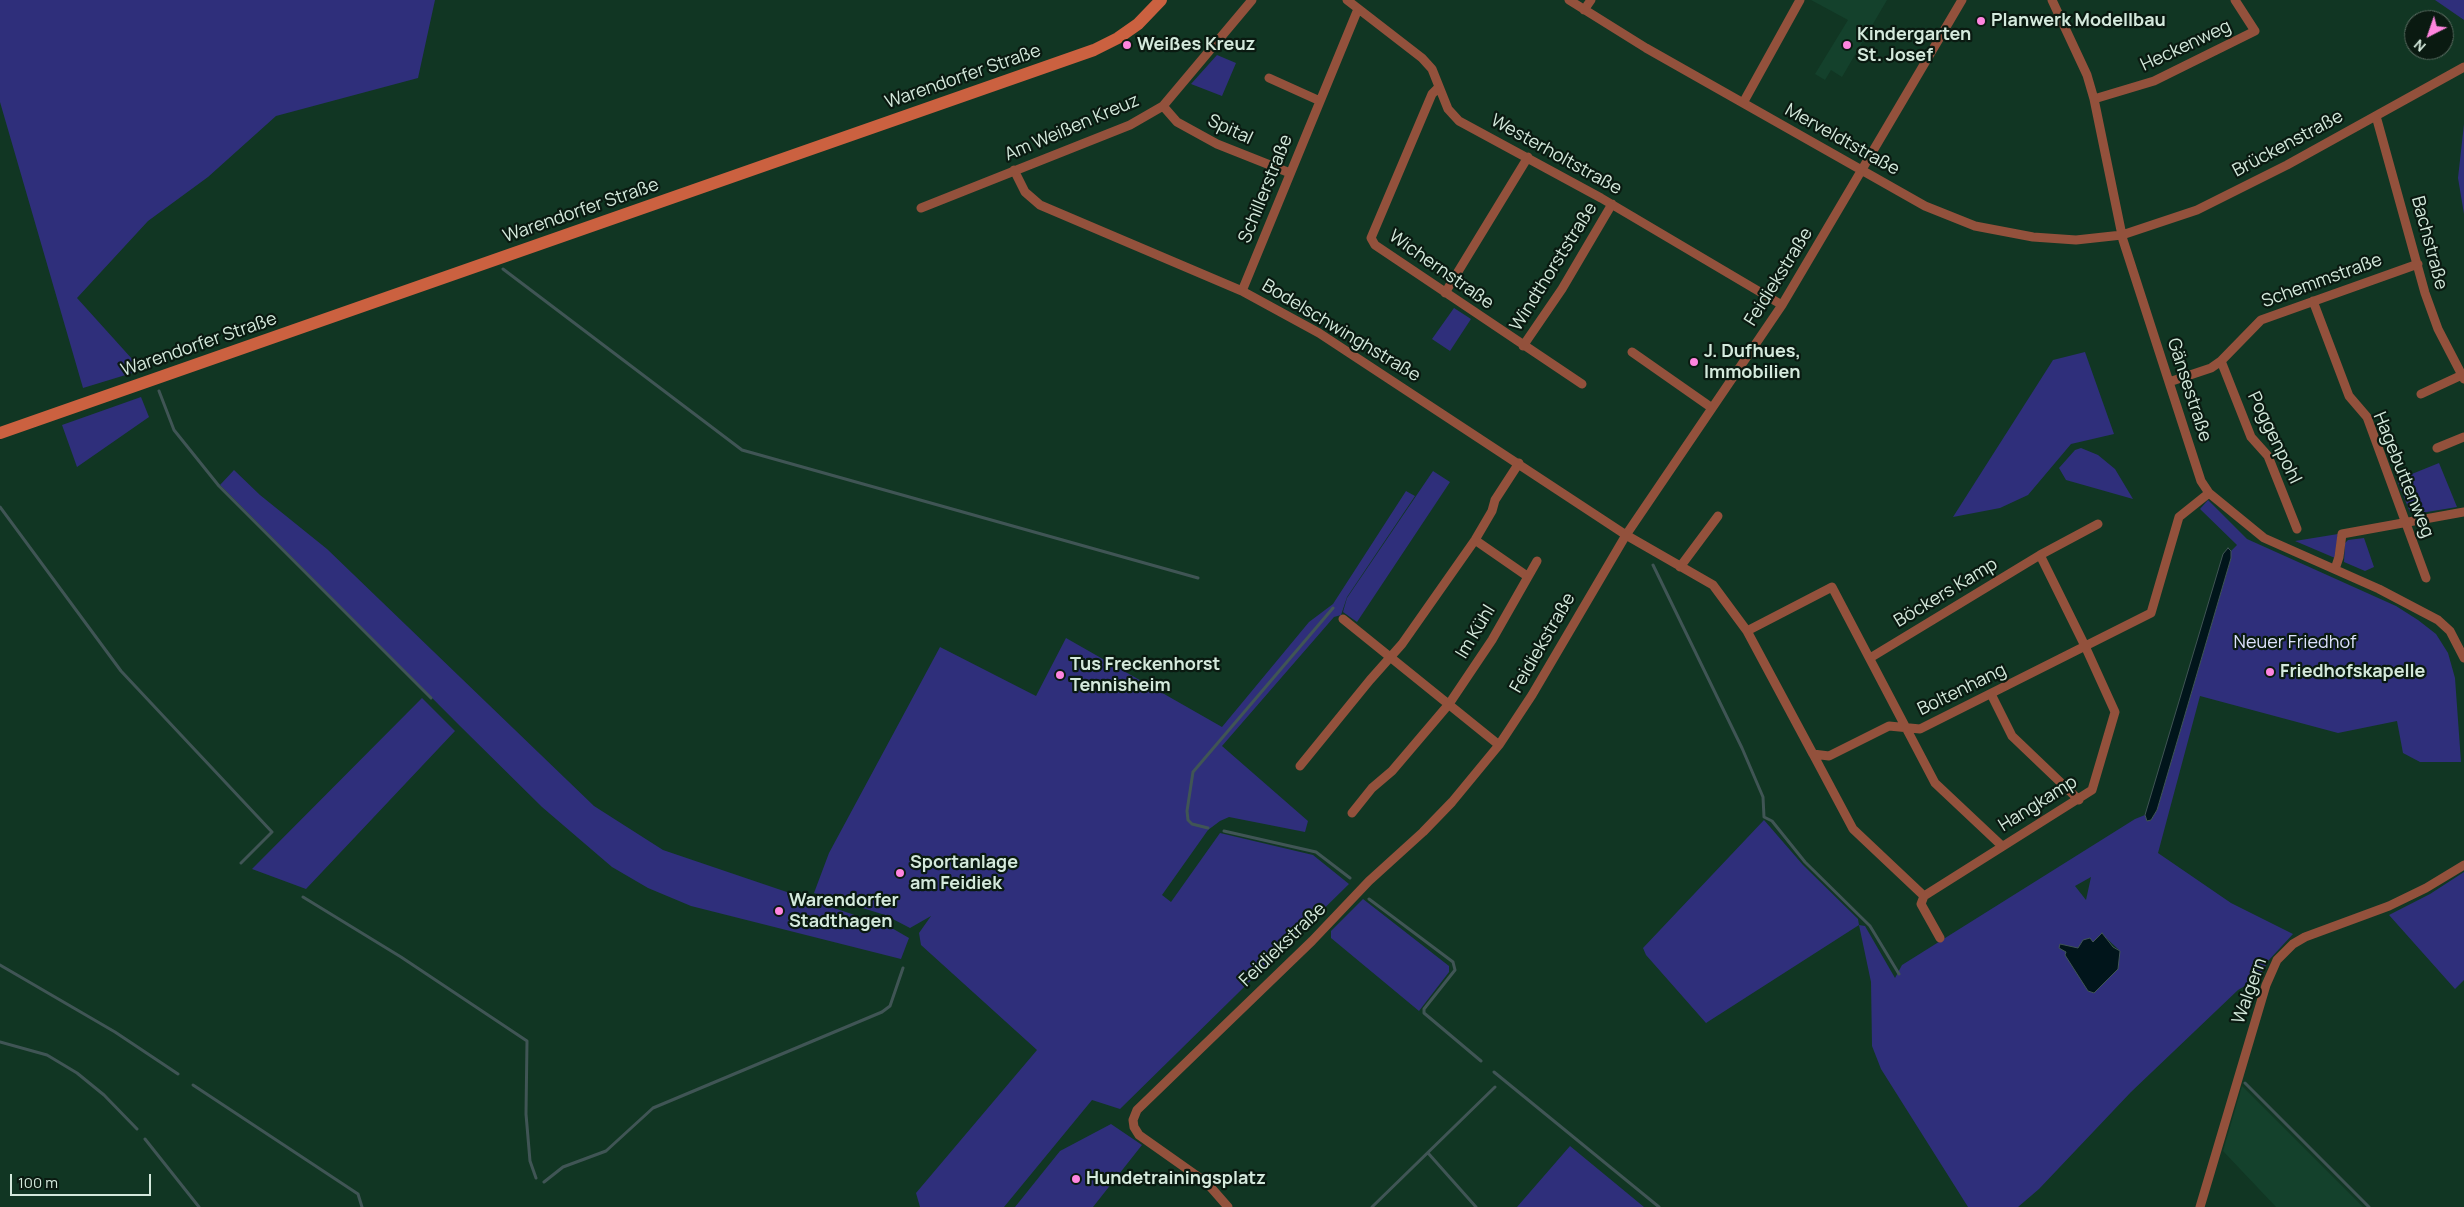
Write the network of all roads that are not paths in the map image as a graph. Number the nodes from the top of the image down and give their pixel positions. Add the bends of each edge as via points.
1 (1161, 0) edge
2 (1252, 0) edge
3 (1347, 0) edge
4 (1569, 0) edge
5 (1591, 0) edge
6 (1800, 0) edge
7 (1962, 0) edge
8 (2052, 0) edge
9 (2234, 0) edge
10 (1358, 9) junction
11 (1584, 10) junction
12 (2464, 67) edge
13 (1269, 78) dead end
14 (1438, 88) junction
15 (2094, 99) junction
16 (1320, 100) junction
17 (1743, 103) junction
18 (1163, 106) junction
19 (2376, 116) junction
20 (1528, 157) junction
21 (1014, 170) junction
22 (1862, 170) junction
23 (1290, 173) junction
24 (1612, 204) junction
25 (921, 208) dead end
26 (2122, 235) junction
27 (2418, 264) junction
28 (1242, 291) junction
29 (1446, 293) junction
30 (2313, 302) junction
31 (1782, 305) junction
32 (1523, 346) junction
33 (1632, 352) dead end
34 (2221, 361) junction
35 (2463, 377) edge
36 (2168, 382) junction
37 (1582, 384) dead end
38 (2421, 394) dead end
39 (1712, 408) junction
40 (0, 433) edge
41 (2464, 437) edge
42 (2437, 448) dead end
43 (1519, 463) junction
44 (2209, 493) junction
45 (2464, 512) edge
46 (1718, 516) dead end
47 (2406, 523) junction
48 (2098, 524) dead end
49 (2297, 529) dead end
50 (1626, 535) junction
51 (1475, 540) junction
52 (2040, 556) junction
53 (1537, 561) dead end
54 (1680, 567) junction
55 (2335, 569) junction
56 (1527, 576) junction
57 (2426, 578) dead end
58 (1343, 619) dead end
59 (1747, 630) junction
60 (2086, 646) junction
61 (1391, 657) junction
62 (1870, 658) junction
63 (2464, 658) edge
64 (1991, 694) junction
65 (1450, 704) junction
66 (1905, 727) junction
67 (1499, 745) junction
68 (1813, 754) junction
69 (1300, 766) dead end
70 (2078, 800) junction
71 (1352, 813) dead end
72 (2002, 846) junction
73 (2464, 865) edge
74 (1924, 896) junction
75 (1940, 938) dead end
76 (1228, 1207) edge
77 (2200, 1207) edge

1 - 40 main road, Warendorfer Straße via 1138,24 1094,50
2 - 18 street, Am Weißen Kreuz
3 - 10 street, Westerholtstraße
4 - 11 street, Merveldtstraße
5 - 11 street
6 - 17 street
7 - 22 street, Feidiekstraße
8 - 15 street, Gänsestraße via 2087,75
9 - 15 street, Heckenweg via 2255,31 2154,81
10 - 14 street, Westerholtstraße via 1422,58 1432,69
10 - 16 street, Schillerstraße
11 - 17 street, Merveldtstraße
12 - 19 street, Brückenstraße
13 - 16 street
14 - 20 street, Westerholtstraße via 1448,109 1459,121
14 - 29 street, Wichernstraße via 1432,94 1371,238 1374,246
15 - 26 street, Gänsestraße
16 - 23 street, Schillerstraße
17 - 22 street, Merveldtstraße
18 - 21 street, Am Weißen Kreuz via 1130,125
18 - 23 street, Spital via 1177,122 1217,144
19 - 26 street, Brückenstraße via 2197,210
19 - 27 street, Bachstraße
20 - 24 street, Westerholtstraße
20 - 29 street
21 - 25 street, Am Weißen Kreuz
21 - 28 street, Bodelschwinghstraße via 1025,192 1040,205
22 - 26 street, Merveldtstraße via 1925,206 1975,226 2041,238 2076,240
22 - 31 street, Feidiekstraße
23 - 28 street, Schillerstraße
24 - 31 street, Westerholtstraße
24 - 32 street, Windthorststraße via 1562,289
26 - 36 street, Gänsestraße
27 - 30 street, Schemmstraße
27 - 35 street, Bachstraße via 2438,329
28 - 43 street, Bodelschwinghstraße via 1319,333
29 - 32 street, Wichernstraße
30 - 34 street, Schemmstraße via 2261,320
30 - 47 street, Hagebuttenweg via 2349,396 2367,416
31 - 39 street, Feidiekstraße
32 - 37 street, Wichernstraße
33 - 39 street
34 - 36 street, Schemmstraße via 2211,368
34 - 49 street, Poggenpohl via 2251,437 2268,456
35 - 38 street, Bachstraße
36 - 44 street, Gänsestraße via 2201,481
39 - 50 street, Feidiekstraße
41 - 42 street
43 - 50 street, Bodelschwinghstraße
43 - 51 street via 1494,500 1492,511
44 - 55 street, Gänsestraße via 2264,538
44 - 60 street, Boltenhang via 2179,517 2151,613
45 - 47 street
46 - 54 street
47 - 55 street via 2342,534
47 - 57 street, Hagebuttenweg
48 - 52 street, Böckers Kamp
50 - 54 street
50 - 67 street, Feidiekstraße via 1532,696
51 - 56 street
51 - 61 street
52 - 60 street
52 - 62 street, Böckers Kamp
53 - 56 street, Im Kühl
54 - 59 street via 1713,585
55 - 63 street, Gänsestraße via 2438,620 2450,631
56 - 65 street, Im Kühl via 1492,640
58 - 61 street
59 - 62 street via 1832,587
59 - 68 street
60 - 64 street, Boltenhang
60 - 70 street, Hangkamp via 2115,712 2092,790
61 - 65 street
61 - 69 street
62 - 66 street
64 - 66 street, Boltenhang via 1920,729
64 - 70 street via 2012,736
65 - 67 street
65 - 71 street, Im Kühl
66 - 68 street, Boltenhang via 1889,726 1829,756
66 - 72 street via 1934,783
67 - 76 street, Feidiekstraße via 1423,832 1369,881 1312,941 1137,1110 1133,1120 1139,1134 1207,1183
68 - 74 street via 1853,829
70 - 72 street, Hangkamp
72 - 74 street, Hangkamp
73 - 77 street, Walgern via 2390,906 2306,937 2293,944 2277,960 2266,985
74 - 75 street via 1921,904

